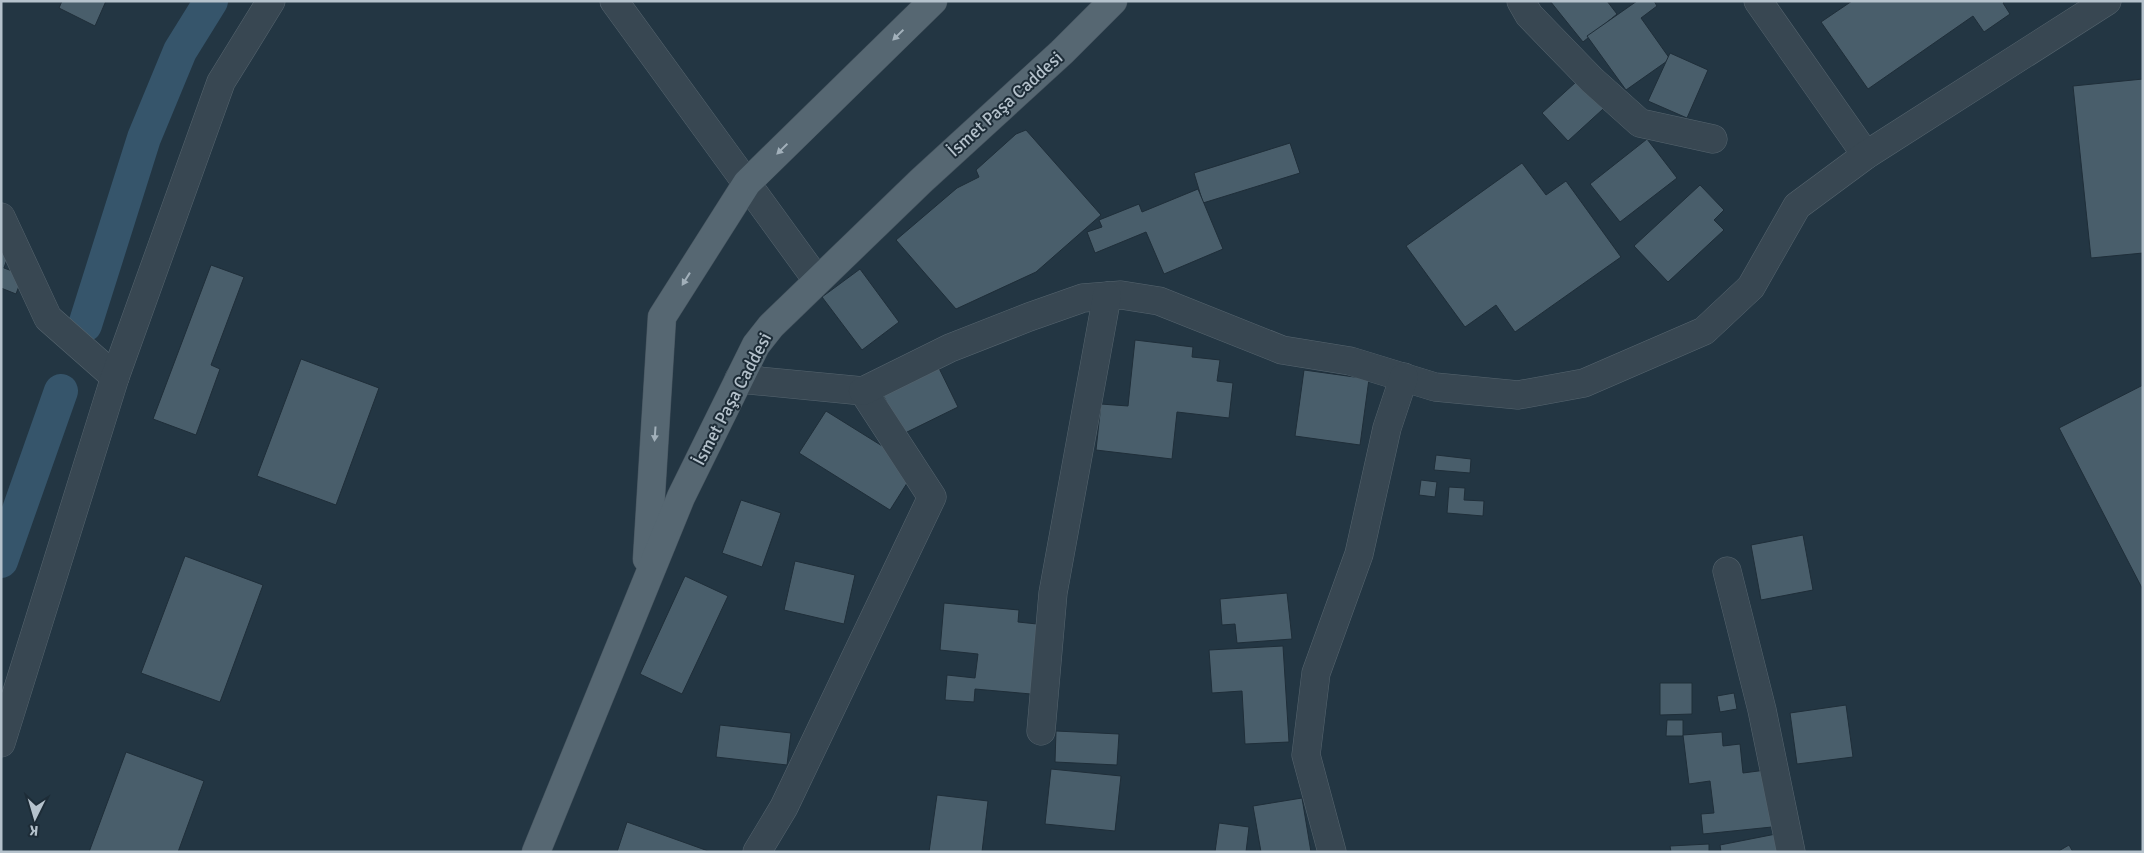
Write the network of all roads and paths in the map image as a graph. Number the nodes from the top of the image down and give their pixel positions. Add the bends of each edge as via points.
1 (271, 1) edge
2 (614, 1) edge
3 (933, 1) edge
4 (1113, 1) edge
5 (1521, 1) edge
6 (1758, 1) edge
7 (2107, 1) edge
8 (1713, 139) dead end
9 (1866, 155) junction
10 (747, 183) junction
11 (1, 217) edge
12 (818, 280) junction
13 (1107, 296) junction
14 (1404, 377) junction
15 (115, 378) junction
16 (738, 379) junction
17 (863, 391) junction
18 (1727, 571) dead end
19 (646, 583) junction
20 (1041, 731) dead end
21 (1, 743) edge
22 (536, 852) edge
23 (757, 852) edge
24 (1332, 852) edge
25 (1791, 852) edge

1 - 15 street via 221,82
2 - 10 street
3 -> 10 main road
4 - 12 main road, İsmet Paşa Caddesi
5 - 8 street via 1529,15 1592,80 1640,123
6 - 9 street
7 - 9 street
9 - 14 street via 1797,206 1751,287 1704,331 1584,383 1518,396 1435,387
10 - 12 street
10 -> 19 main road via 662,317
11 - 15 street via 48,318
12 - 16 main road, İsmet Paşa Caddesi via 771,326 756,345
13 - 14 street via 1159,301 1282,350 1350,361
13 - 17 street via 1083,298 1029,317 950,348
13 - 20 street via 1053,594
14 - 24 street via 1387,428 1359,554 1316,674 1306,756
15 - 21 street
16 - 17 street
16 - 19 main road, İsmet Paşa Caddesi via 681,497
17 - 23 street via 932,497 784,807
18 - 25 street via 1762,710
19 - 22 main road, İsmet Paşa Caddesi

